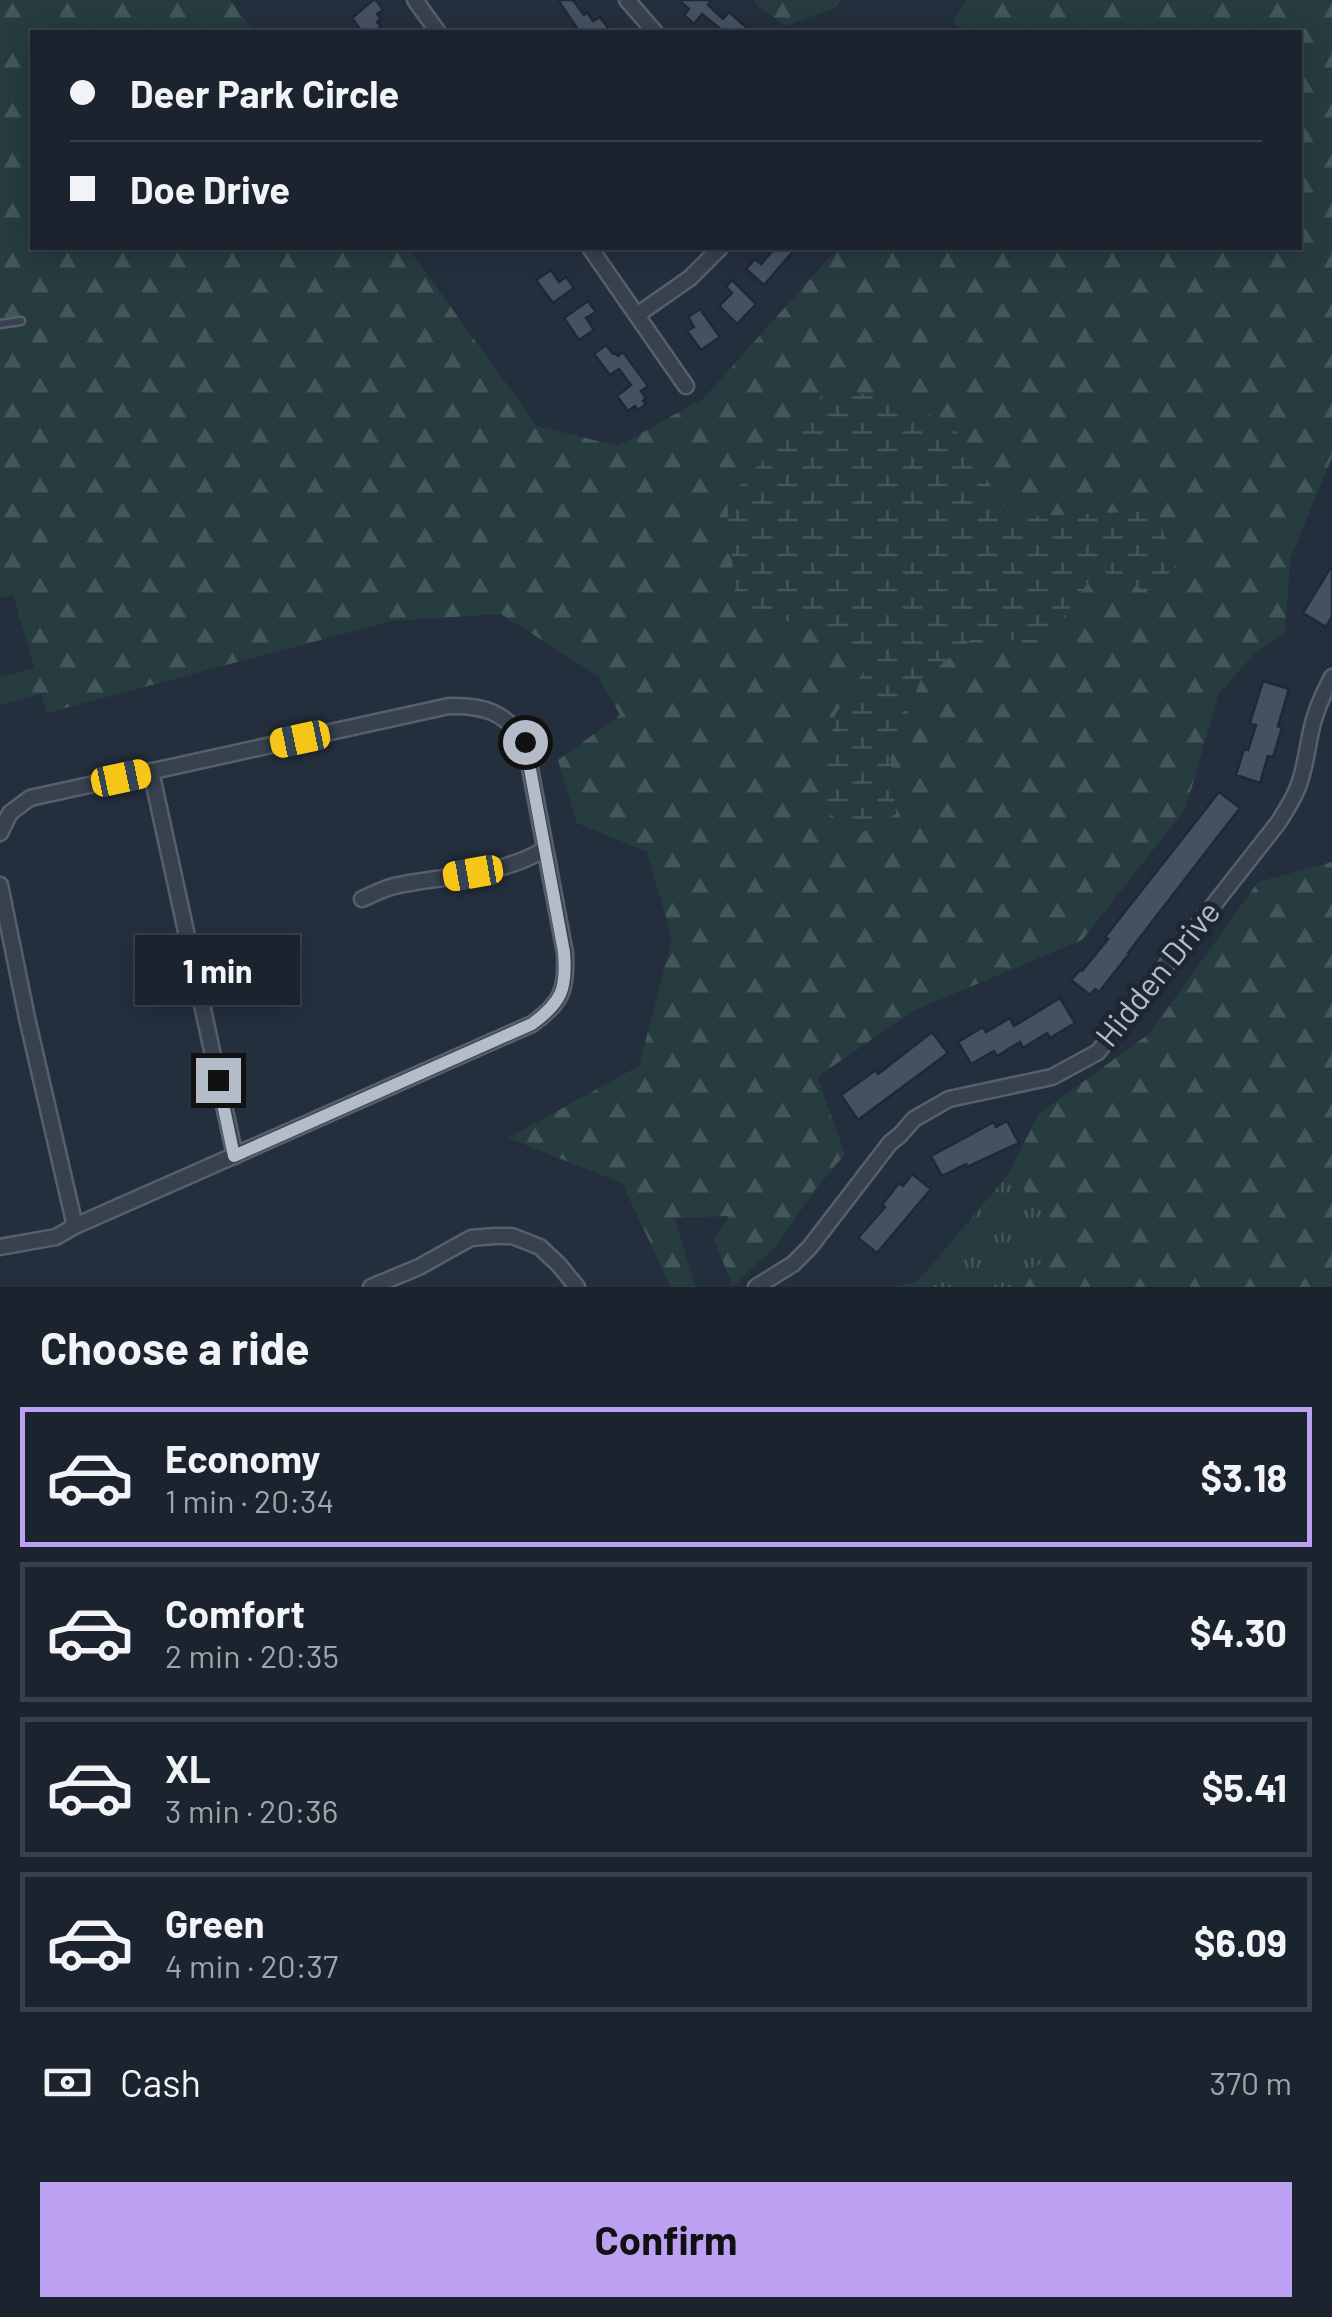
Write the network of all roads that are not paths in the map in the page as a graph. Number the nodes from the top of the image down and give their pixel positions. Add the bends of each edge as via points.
1 (416, 0) edge
2 (626, 0) edge
3 (437, 30) edge
4 (653, 30) edge
5 (591, 250) edge
6 (718, 250) edge
7 (637, 315) junction
8 (21, 321) dead end
9 (0, 324) edge
10 (686, 386) dead end
11 (1332, 677) edge
12 (151, 771) junction
13 (0, 833) edge
14 (545, 849) junction
15 (0, 885) edge
16 (362, 898) dead end
17 (234, 1156) junction
18 (76, 1226) junction
19 (0, 1247) edge
20 (370, 1287) edge
21 (577, 1287) edge
22 (756, 1287) edge

1 - 3 street
2 - 4 street
5 - 7 street
6 - 7 street
7 - 10 street
8 - 9 lane
11 - 22 street, Hidden Drive via 1288,808 1098,1052 1052,1076 949,1099 914,1119 810,1247
12 - 13 street via 30,798 10,813
12 - 14 street via 473,706 508,722 525,742
12 - 17 street
14 - 16 street via 510,866 396,885
14 - 17 street via 566,972 564,988 542,1017
15 - 18 street
17 - 18 street
18 - 19 street via 56,1237
20 - 21 street via 471,1238 512,1236 540,1247

